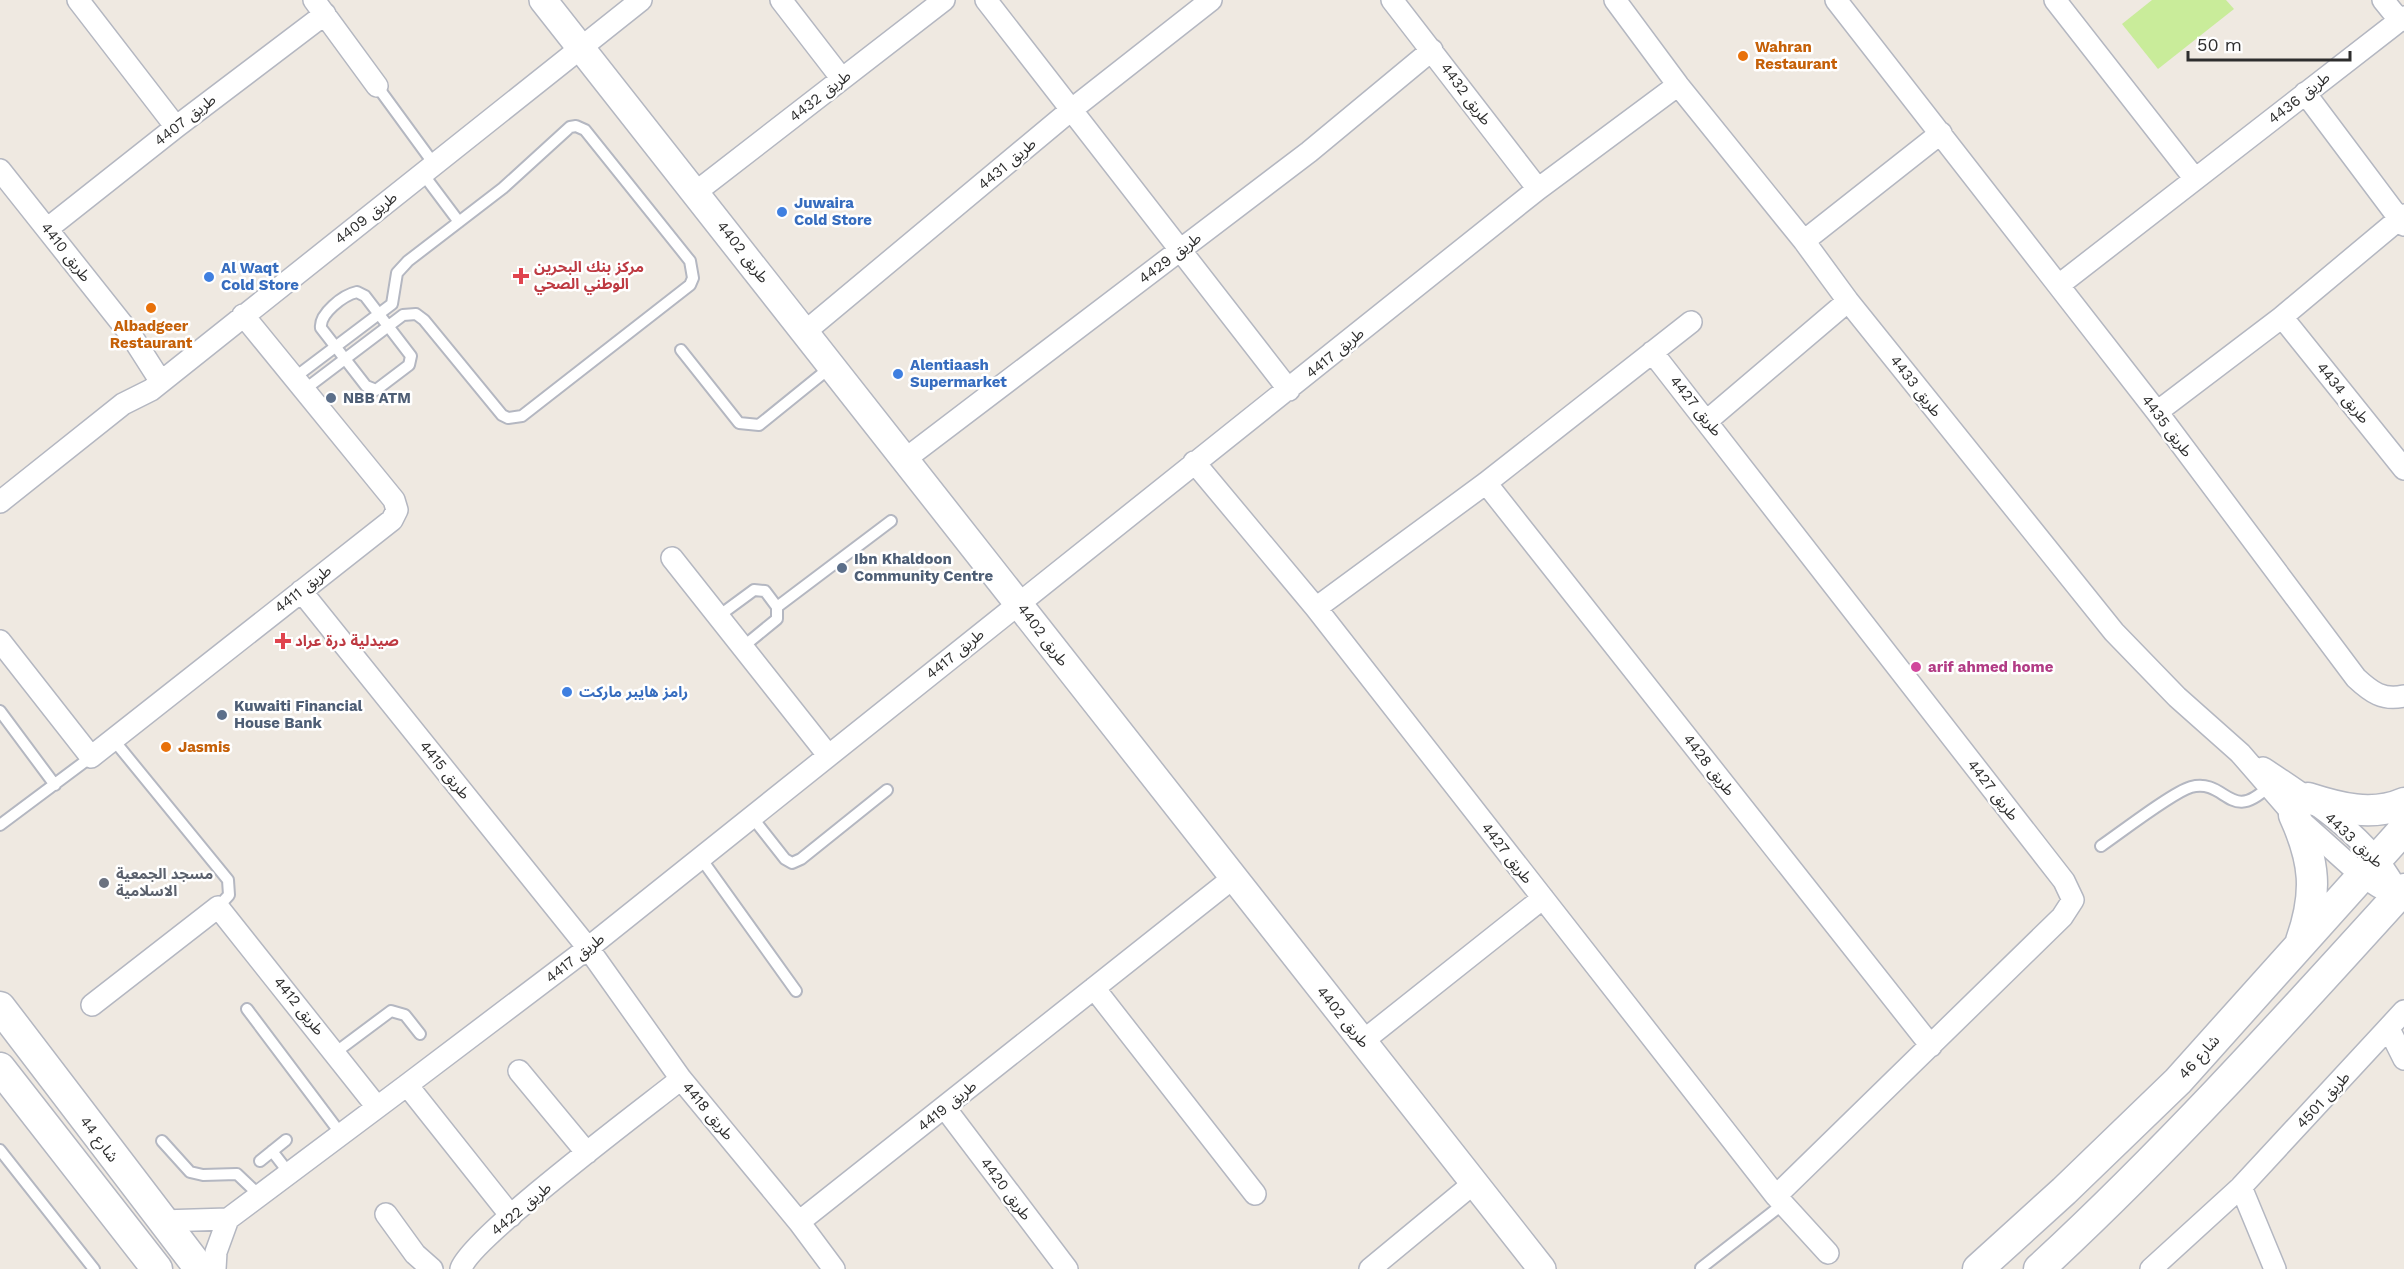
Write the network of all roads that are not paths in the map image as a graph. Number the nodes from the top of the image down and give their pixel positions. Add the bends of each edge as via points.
1 (78, 0) edge
2 (543, 0) edge
3 (641, 0) edge
4 (781, 0) edge
5 (944, 0) edge
6 (986, 0) edge
7 (1211, 0) edge
8 (1392, 0) edge
9 (1615, 0) edge
10 (1836, 0) edge
11 (2055, 0) edge
12 (2383, 0) edge
13 (320, 7) edge
14 (2402, 19) edge
15 (582, 48) junction
16 (1432, 50) junction
17 (842, 79) junction
18 (1678, 85) junction
19 (377, 86) joint
20 (2305, 93) junction
21 (1071, 110) junction
22 (176, 127) junction
23 (1941, 133) junction
24 (428, 169) junction
25 (0, 170) edge
26 (2195, 179) junction
27 (1538, 189) junction
28 (696, 192) junction
29 (2402, 220) edge
30 (459, 222) junction
31 (47, 229) junction
32 (1804, 241) junction
33 (1180, 250) junction
34 (2059, 285) junction
35 (1848, 301) junction
36 (379, 313) junction
37 (243, 315) junction
38 (2282, 317) junction
39 (1690, 322) dead end
40 (388, 326) junction
41 (806, 331) junction
42 (335, 347) junction
43 (681, 351) dead end
44 (1653, 352) junction
45 (345, 359) junction
46 (832, 366) junction
47 (161, 381) junction
48 (299, 384) junction
49 (1289, 390) junction
50 (2157, 412) junction
51 (1708, 420) junction
52 (904, 460) junction
53 (1194, 462) junction
54 (2404, 469) edge
55 (1486, 483) junction
56 (0, 502) edge
57 (0, 516) edge
58 (891, 522) dead end
59 (672, 558) dead end
60 (302, 591) junction
61 (1019, 603) junction
62 (777, 608) junction
63 (1316, 608) junction
64 (720, 615) junction
65 (0, 641) edge
66 (744, 646) junction
67 (2404, 696) edge
68 (0, 711) edge
69 (112, 738) junction
70 (2240, 753) junction
71 (828, 755) junction
72 (90, 757) junction
73 (55, 785) junction
74 (2269, 786) junction
75 (887, 790) dead end
76 (2404, 803) edge
77 (2301, 806) junction
78 (752, 817) junction
79 (5, 822) edge
80 (2404, 829) edge
81 (2101, 846) dead end
82 (700, 857) junction
83 (2370, 867) junction
84 (1233, 878) junction
85 (2402, 892) edge
86 (1543, 898) junction
87 (219, 907) junction
88 (588, 948) junction
89 (2298, 948) junction
90 (1094, 988) junction
91 (796, 991) dead end
92 (92, 1005) dead end
93 (0, 1007) edge
94 (247, 1009) dead end
95 (2404, 1011) edge
96 (2389, 1029) junction
97 (420, 1034) dead end
98 (1363, 1041) junction
99 (1931, 1046) junction
100 (336, 1052) junction
101 (2404, 1059) edge
102 (0, 1068) edge
103 (519, 1071) dead end
104 (681, 1079) junction
105 (407, 1085) junction
106 (377, 1107) junction
107 (945, 1108) junction
108 (340, 1134) junction
109 (286, 1140) dead end
110 (162, 1142) dead end
111 (0, 1150) edge
112 (272, 1151) junction
113 (587, 1153) junction
114 (260, 1161) dead end
115 (289, 1173) junction
116 (1474, 1183) junction
117 (2241, 1187) junction
118 (1255, 1194) dead end
119 (259, 1195) junction
120 (1780, 1200) junction
121 (386, 1214) dead end
122 (511, 1216) junction
123 (228, 1219) junction
124 (161, 1221) junction
125 (799, 1222) junction
126 (1828, 1253) dead end
127 (94, 1269) edge
128 (158, 1269) edge
129 (200, 1269) edge
130 (215, 1269) edge
131 (432, 1269) edge
132 (461, 1269) edge
133 (834, 1269) edge
134 (1067, 1269) edge
135 (1370, 1269) edge
136 (1542, 1269) edge
137 (1701, 1269) edge
138 (1978, 1269) edge
139 (2039, 1269) edge
140 (2151, 1269) edge
141 (2275, 1269) edge

1 - 22 street
2 - 15 street, طريق 4402
3 - 15 street, طريق 4409
4 - 17 street
5 - 17 street, طريق 4432
6 - 21 street
7 - 21 street, طريق 4431
8 - 16 street, طريق 4432
9 - 18 street, طريق 4433
10 - 23 street, طريق 4435
11 - 26 street
12 - 14 street
13 - 19 street, طريق 4407
13 - 22 street, طريق 4407
14 - 20 street, طريق 4436
15 - 24 street, طريق 4409
15 - 28 street, طريق 4402
16 - 27 street, طريق 4432
16 - 33 street, طريق 4429 via 1309,152
17 - 28 street, طريق 4432
18 - 27 street, طريق 4417
18 - 32 street, طريق 4433
19 - 24 lane
20 - 26 street, طريق 4436
20 - 29 street
21 - 33 street
21 - 41 street, طريق 4431
22 - 31 street, طريق 4407
23 - 32 street
23 - 34 street, طريق 4435
24 - 30 lane
24 - 37 street, طريق 4409
25 - 31 street, طريق 4410
26 - 34 street, طريق 4436
27 - 49 street, طريق 4417
28 - 41 street, طريق 4402
29 - 38 street
30 - 36 lane via 402,266 392,304
30 - 40 lane via 570,128 581,127 690,261 693,278 690,285 516,418 508,418 497,410 420,317 403,315
31 - 47 street, طريق 4410 via 131,335 146,345
32 - 35 street, طريق 4433
33 - 49 street
33 - 52 street, طريق 4429
34 - 50 street, طريق 4435
35 - 51 street
35 - 70 street, طريق 4433 via 2114,632 2177,697
36 - 40 lane
36 - 42 lane
36 - 42 lane via 357,292 324,314 321,328
37 - 47 street, طريق 4409
37 - 48 street, طريق 4411
38 - 50 street
38 - 54 street, طريق 4434
39 - 44 street
40 - 45 lane
40 - 45 lane via 411,360 379,389 366,386
41 - 46 street, طريق 4402
42 - 45 lane
42 - 48 lane
43 - 46 lane via 739,423 747,424 759,425
44 - 51 street, طريق 4427
44 - 55 street
45 - 48 lane
46 - 52 street, طريق 4402
47 - 56 street, طريق 4409 via 123,404
47 - 57 street, طريق 4409 via 131,415
48 - 60 street, طريق 4411 via 394,500 396,510 392,520
49 - 53 street, طريق 4417
50 - 67 street, طريق 4435 via 2356,678 2372,693 2391,699
51 - 99 street, طريق 4427 via 2064,881 2073,900 2062,917
52 - 61 street, طريق 4402
53 - 61 street, طريق 4417
53 - 63 street, طريق 4427
55 - 63 street
55 - 99 street, طريق 4428
58 - 62 lane
59 - 64 street
60 - 69 street, طريق 4411
60 - 88 street, طريق 4415
61 - 71 street, طريق 4417
61 - 84 street, طريق 4402
62 - 64 lane via 765,591 754,590
62 - 66 lane via 777,619
63 - 86 street, طريق 4427
64 - 66 street
65 - 72 street
66 - 71 street
68 - 73 lane
69 - 72 street, طريق 4411
69 - 87 lane via 228,880 229,895
70 - 74 street, طريق 4433
70 - 77 street, طريق 4433
71 - 78 street, طريق 4417
72 - 73 lane, طريق 4411
73 - 79 lane, طريق 4411
74 - 77 street, طريق 4433
74 - 81 lane via 2258,797 2245,802 2207,786 2184,790
75 - 78 lane via 792,863
76 - 77 main road via 2369,811
77 - 83 street, طريق 4433
77 - 89 main road via 2314,881 2310,915
78 - 82 street, طريق 4417
80 - 83 main road, شارع 46
82 - 88 street, طريق 4417
82 - 91 lane
83 - 85 street, طريق 4433
83 - 89 main road, شارع 46
84 - 90 street, طريق 4419
84 - 98 street, طريق 4402
85 - 139 main road via 2204,1107
86 - 98 street, طريق 4427
86 - 120 street, طريق 4427
87 - 92 street
87 - 100 street, طريق 4412
88 - 104 street, طريق 4418
88 - 105 street, طريق 4417
89 - 138 main road, شارع 46 via 2178,1081
90 - 107 street, طريق 4419
90 - 118 street
93 - 124 main road, شارع 44
94 - 108 lane
95 - 96 street, طريق 4501
96 - 101 street
96 - 117 street, طريق 4501
97 - 100 lane via 405,1015 391,1011
98 - 116 street, طريق 4402
99 - 120 street, طريق 4427
100 - 106 street, طريق 4412
102 - 128 main road
103 - 113 street
104 - 113 street, طريق 4422
104 - 125 street, طريق 4418
105 - 106 street, طريق 4417
105 - 122 street
106 - 108 street, طريق 4417
107 - 125 street, طريق 4419
107 - 134 street, طريق 4420
108 - 115 street, طريق 4417
109 - 112 lane
110 - 119 lane via 189,1172 237,1174
111 - 127 lane
112 - 114 lane
112 - 115 lane
113 - 122 street, طريق 4422
115 - 119 street, طريق 4417
116 - 135 street
116 - 136 street, طريق 4402
117 - 140 street, طريق 4501
117 - 141 street
119 - 123 street, طريق 4417
120 - 126 street, طريق 4427
120 - 137 lane
121 - 131 street
122 - 132 street, طريق 4422 via 473,1250
123 - 124 street
123 - 130 street via 216,1252
124 - 129 main road, شارع 44
125 - 133 street, طريق 4418

